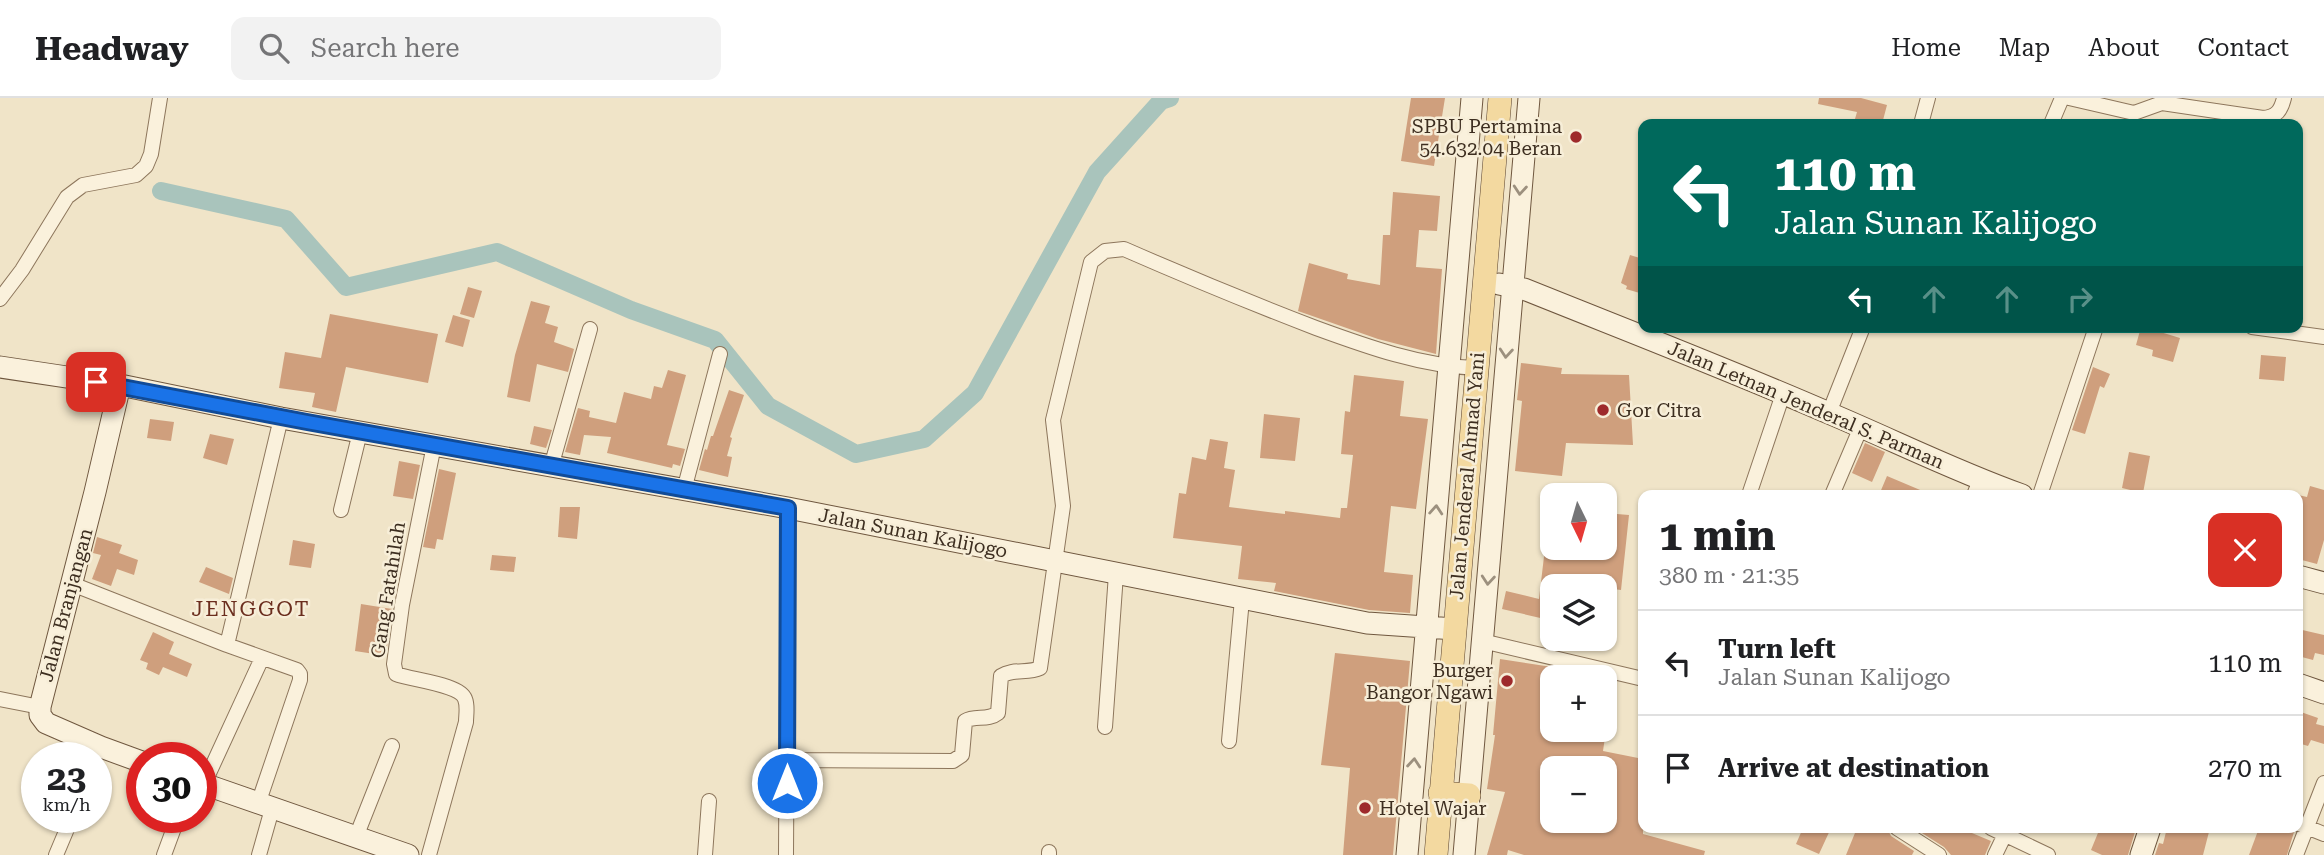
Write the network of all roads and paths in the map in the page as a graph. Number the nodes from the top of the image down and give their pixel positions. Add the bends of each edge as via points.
1 (160, 98) edge
2 (1472, 98) edge
3 (1500, 98) edge
4 (1529, 98) edge
5 (1928, 98) edge
6 (2062, 98) edge
7 (2069, 98) edge
8 (2284, 98) edge
9 (2164, 100) edge
10 (1922, 119) edge
11 (2053, 119) edge
12 (1483, 282) junction
13 (1511, 285) junction
14 (0, 299) edge
15 (590, 330) dead end
16 (1861, 333) edge
17 (2094, 333) edge
18 (2295, 333) edge
19 (2324, 337) edge
20 (720, 354) dead end
21 (0, 367) edge
22 (1448, 367) junction
23 (1476, 368) junction
24 (120, 385) junction
25 (1783, 394) junction
26 (1829, 413) junction
27 (281, 418) junction
28 (1861, 427) junction
29 (359, 432) junction
30 (434, 445) junction
31 (551, 467) junction
32 (1977, 488) edge
33 (684, 490) junction
34 (1751, 490) edge
35 (1834, 490) edge
36 (2042, 490) edge
37 (788, 508) junction
38 (341, 510) dead end
39 (1056, 561) junction
40 (1116, 574) junction
41 (2303, 577) edge
42 (2324, 583) edge
43 (72, 584) junction
44 (1242, 599) junction
45 (1426, 627) junction
46 (1455, 629) junction
47 (1482, 641) junction
48 (227, 645) junction
49 (262, 658) junction
50 (1638, 678) edge
51 (2303, 686) edge
52 (2324, 693) edge
53 (0, 699) edge
54 (40, 707) junction
55 (1105, 727) dead end
56 (1229, 741) dead end
57 (80, 742) edge
58 (392, 746) dead end
59 (217, 753) edge
60 (787, 760) junction
61 (2324, 783) edge
62 (217, 788) edge
63 (1440, 793) junction
64 (1469, 795) junction
65 (709, 801) dead end
66 (265, 806) junction
67 (2303, 823) edge
68 (2303, 825) edge
69 (65, 833) edge
70 (172, 833) edge
71 (1905, 833) edge
72 (2000, 833) edge
73 (2007, 833) edge
74 (2148, 833) edge
75 (2300, 833) edge
76 (2324, 834) edge
77 (356, 837) junction
78 (56, 855) edge
79 (164, 855) edge
80 (259, 855) edge
81 (408, 855) edge
82 (429, 855) edge
83 (705, 855) edge
84 (786, 855) edge
85 (1407, 855) edge
86 (1436, 855) edge
87 (1464, 855) edge
88 (1939, 855) edge
89 (1995, 855) edge
90 (2048, 855) edge
91 (2141, 855) edge
92 (2296, 855) edge

1 - 14 street via 146,166 136,174 83,185 67,197
2 - 22 street
3 - 12 main road, Jalan Jenderal Ahmad Yani
4 -> 13 street
5 - 10 street
6 - 11 street
7 - 9 street via 2134,113
8 - 9 street via 2275,115 2263,118
12 - 13 street, Jalan Letnan Jenderal S. Parman
12 - 23 main road, Jalan Jenderal Ahmad Yani
13 - 25 street, Jalan Letnan Jenderal S. Parman
13 -> 47 street
15 - 31 street
16 - 26 street
17 - 36 street
18 - 19 street
20 - 33 street
21 - 24 street, Jalan Sunan Kalijogo
22 - 23 street
22 - 39 street via 1357,343 1236,298 1124,249 1105,251 1091,262 1053,420 1063,506
45 -> 22 street
23 - 46 main road, Jalan Jenderal Ahmad Yani
24 - 27 street, Jalan Sunan Kalijogo
24 - 43 street, Jalan Branjangan
25 - 26 street, Jalan Letnan Jenderal S. Parman
25 - 34 street
26 - 28 street, Jalan Letnan Jenderal S. Parman
27 - 29 street, Jalan Sunan Kalijogo
27 - 48 street
28 - 32 street, Jalan Letnan Jenderal S. Parman
28 - 35 street
29 - 30 street, Jalan Sunan Kalijogo
29 - 38 street
30 - 31 street, Jalan Sunan Kalijogo
30 - 82 street, Gang Fatahilah via 394,664 396,674 452,688 466,700 466,722
31 - 33 street, Jalan Sunan Kalijogo
33 - 37 street, Jalan Sunan Kalijogo
37 - 39 street, Jalan Sunan Kalijogo
37 - 60 street
39 - 40 street, Jalan Sunan Kalijogo
39 - 60 street via 1040,668 1007,671 1001,676 998,713 965,721 959,758
40 - 44 street, Jalan Sunan Kalijogo
40 - 55 street
41 - 42 street
43 - 48 street
43 - 54 street, Jalan Branjangan
44 - 45 street, Jalan Sunan Kalijogo via 1367,623
44 - 56 street
45 - 46 street, Jalan Sunan Kalijogo
85 -> 45 street
46 - 63 main road, Jalan Jenderal Ahmad Yani
47 - 50 street
47 - 64 street
48 - 49 street
49 - 59 street
49 - 66 street via 300,674
51 - 52 street
53 - 54 street
54 - 57 street, Jalan Branjangan via 46,723
58 - 77 street
60 - 84 street
61 - 67 street
62 - 66 street
63 - 64 main road
63 - 86 main road, Jalan Jenderal Ahmad Yani
64 - 87 street
65 - 83 street
66 - 77 street
66 - 80 street
68 - 76 street
69 - 78 street
70 - 79 street
71 - 88 street
72 - 89 street
73 - 90 street
74 - 91 street
75 - 92 street
77 - 81 street

